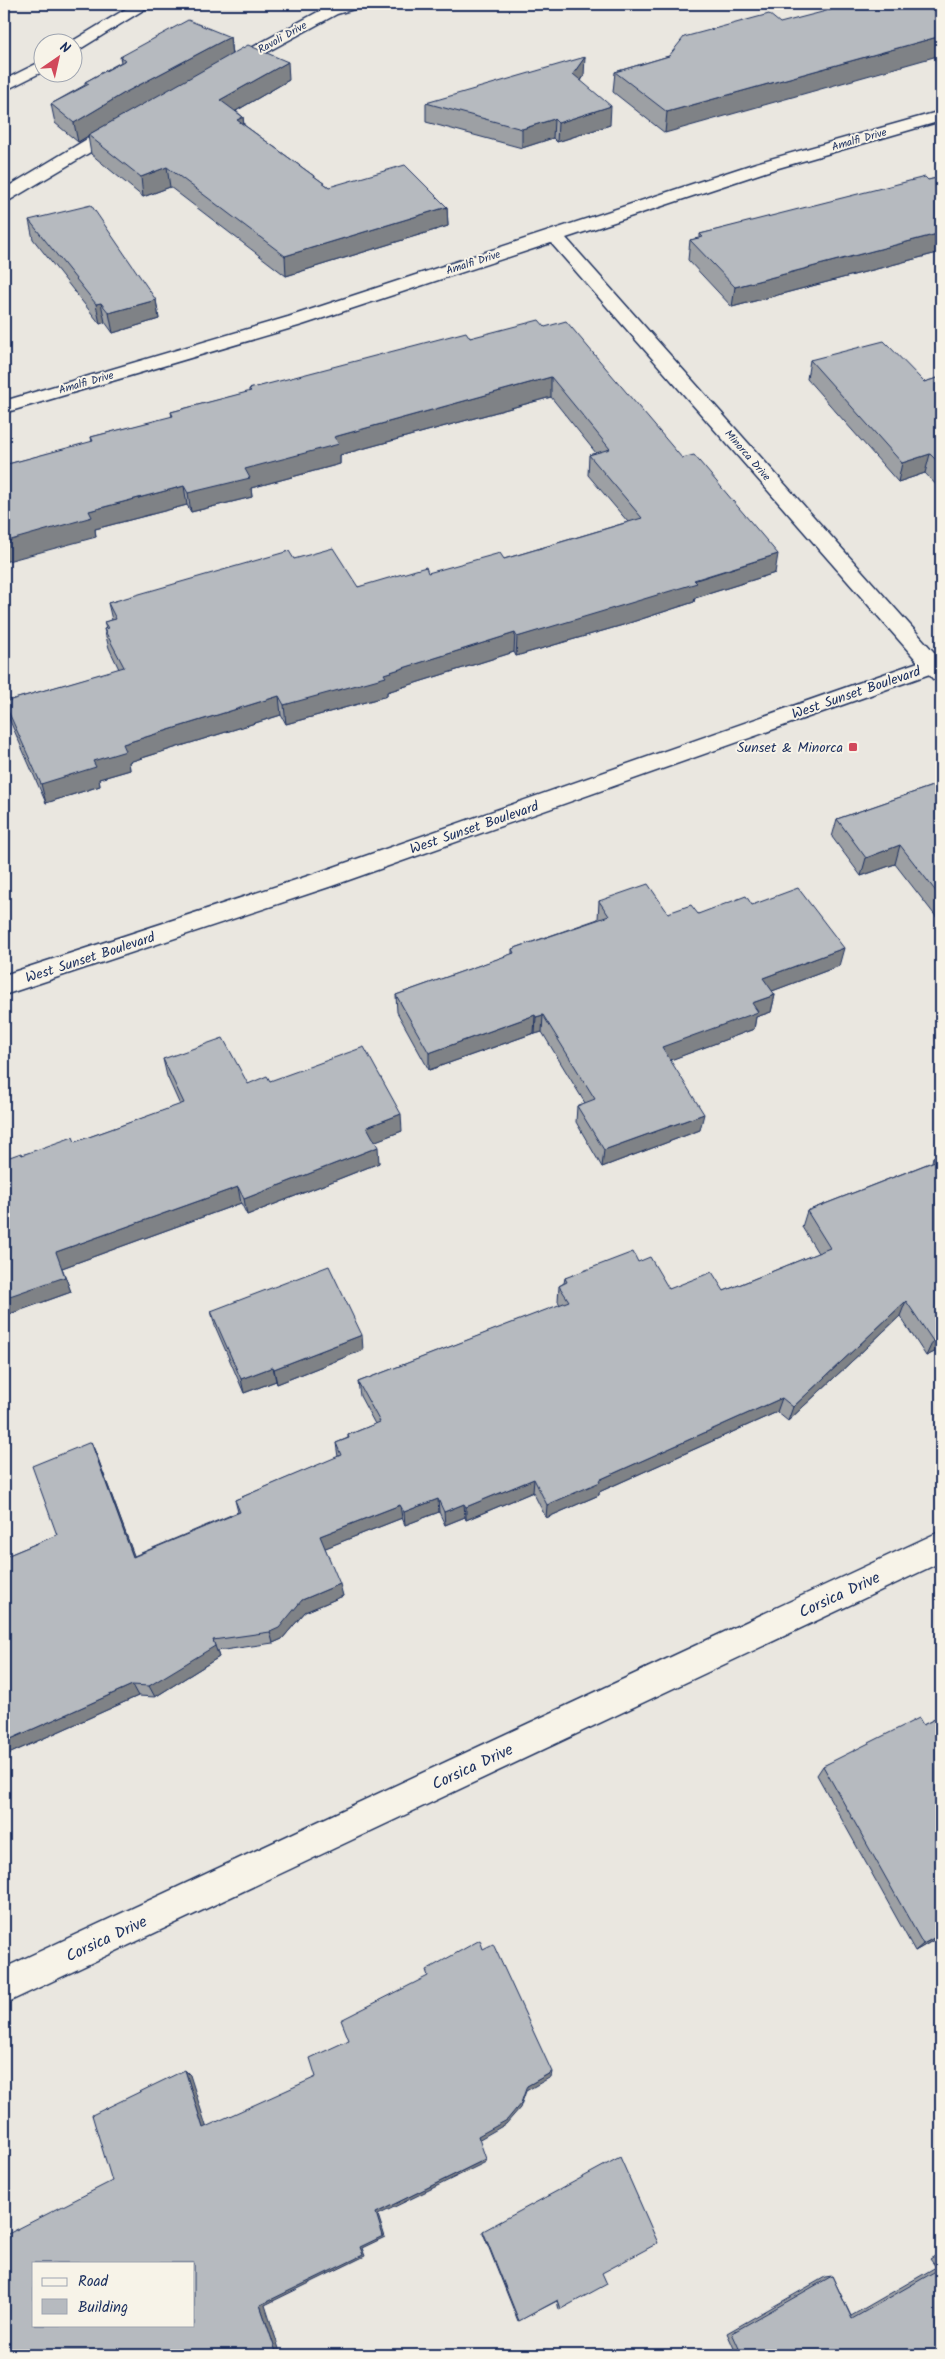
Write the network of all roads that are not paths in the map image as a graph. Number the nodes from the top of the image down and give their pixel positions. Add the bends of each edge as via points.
1 (144, 4) edge
2 (355, 4) edge
3 (82, 42) edge
4 (32, 71) edge
5 (212, 75) edge
6 (4, 86) edge
7 (941, 116) edge
8 (136, 117) edge
9 (4, 196) edge
10 (554, 236) junction
11 (4, 406) edge
12 (939, 667) edge
13 (4, 985) edge
14 (941, 1546) edge
15 (4, 1986) edge

1 - 3 street
2 - 5 street, Ravoli Drive via 331,10
4 - 6 street
7 - 10 street, Amalfi Drive via 762,167
8 - 9 street
10 - 11 street, Amalfi Drive via 295,321
10 - 12 street, Minorca Drive
12 - 13 street, West Sunset Boulevard via 324,880
14 - 15 street, Corsica Drive

